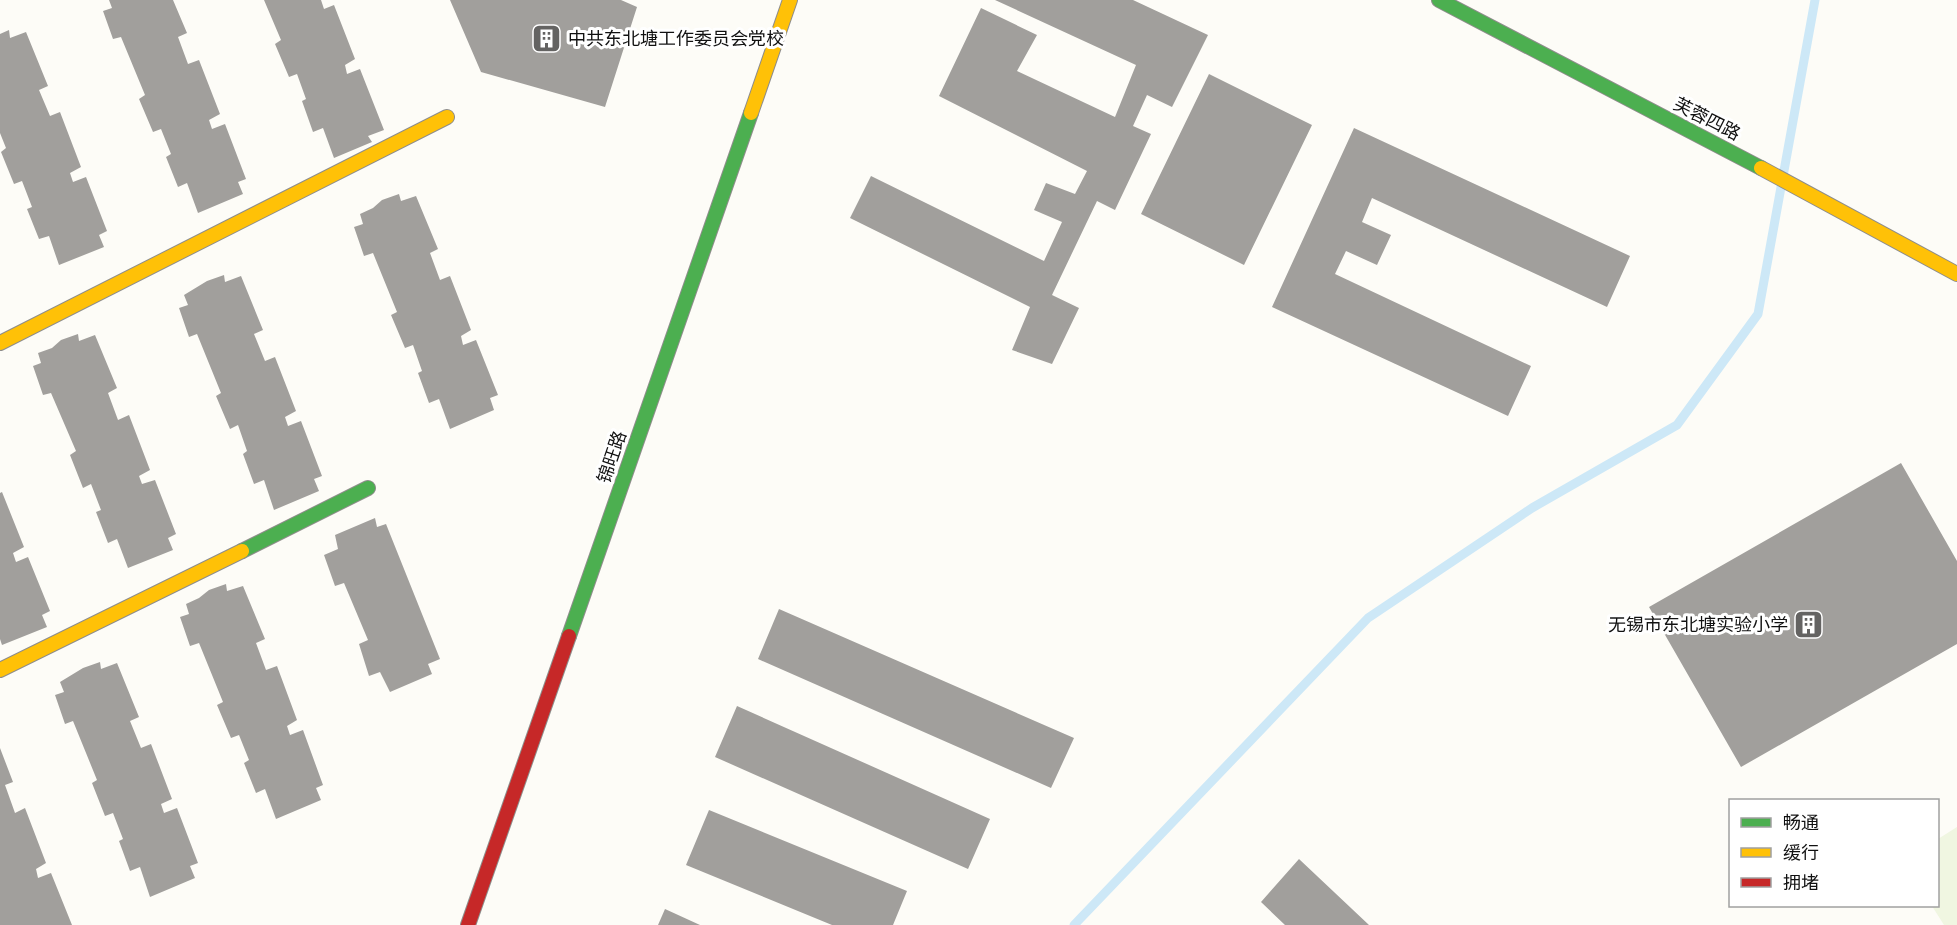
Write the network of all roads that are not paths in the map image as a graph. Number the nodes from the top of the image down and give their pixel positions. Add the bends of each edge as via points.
1 (790, 0) edge
2 (1439, 0) edge
3 (447, 117) dead end
4 (1957, 274) edge
5 (0, 343) edge
6 (368, 488) dead end
7 (0, 670) edge
8 (468, 925) edge

1 - 8 street, 锦旺路
2 - 4 street, 芙蓉四路
3 - 5 street
6 - 7 street

